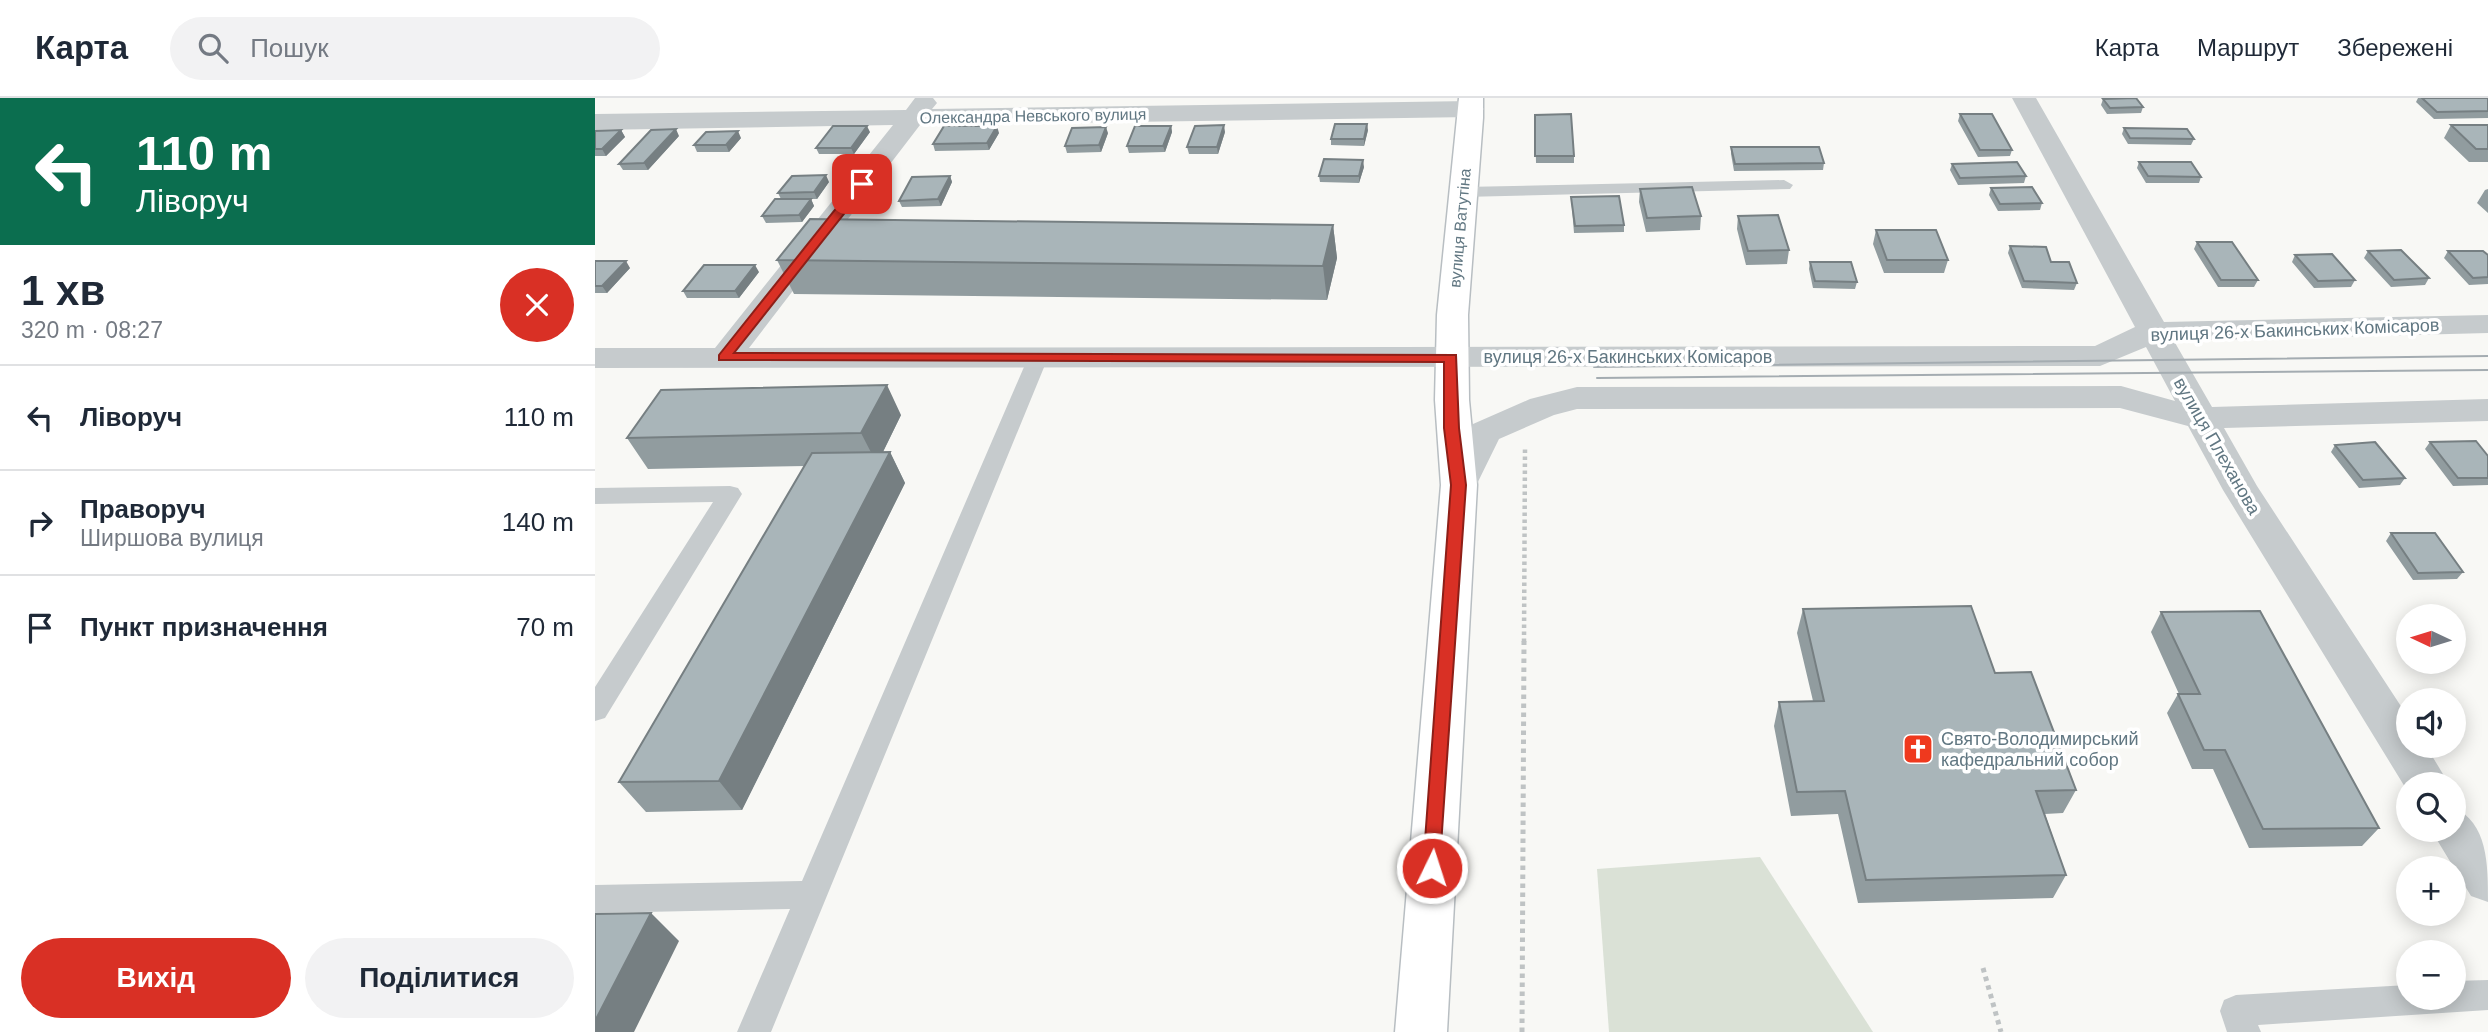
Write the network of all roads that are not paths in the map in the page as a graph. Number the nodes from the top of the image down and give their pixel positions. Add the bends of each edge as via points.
1 (2024, 98) edge
2 (1471, 103) edge
3 (921, 108) edge
4 (595, 122) edge
5 (1784, 185) dead end
6 (1463, 192) junction
7 (2488, 324) edge
8 (2151, 332) junction
9 (595, 358) edge
10 (724, 358) junction
11 (1451, 358) junction
12 (1037, 360) junction
13 (2488, 410) edge
14 (2200, 418) junction
15 (1459, 485) junction
16 (595, 496) edge
17 (595, 710) edge
18 (2419, 772) edge
19 (2463, 842) edge
20 (2488, 881) edge
21 (812, 895) junction
22 (595, 899) edge
23 (2488, 995) edge
24 (2466, 996) edge
25 (2396, 1001) edge
26 (754, 1032) edge
27 (1421, 1032) edge
28 (2244, 1032) edge

1 - 8 street, вулиця Плеханова
2 - 3 street, Олександра Невського вулиця
2 - 6 street, вулиця Ватутіна
3 - 4 street, Олександра Невського вулиця
3 - 10 street
5 - 6 lane
6 - 11 street, вулиця Ватутіна
7 - 8 street, вулиця 26-х Бакинських Комісаров
8 - 11 street, вулиця 26-х Бакинських Комісаров via 2100,356
8 - 14 street, вулиця Плеханова
9 - 10 street, вулиця 26-х Бакинських Комісаров
10 - 12 street, вулиця 26-х Бакинських Комісаров
11 - 12 street, вулиця 26-х Бакинських Комісаров
11 - 15 street, вулиця Ватутіна via 1451,428
12 - 21 lane
13 - 14 street
14 - 15 street via 2121,397 1577,398 1485,432
14 - 18 street, вулиця Плеханова via 2241,491
15 - 27 street, вулиця Ватутіна
16 - 17 lane via 730,494
19 - 20 street
21 - 22 lane
21 - 26 lane
23 - 24 lane
25 - 28 lane via 2236,1011

